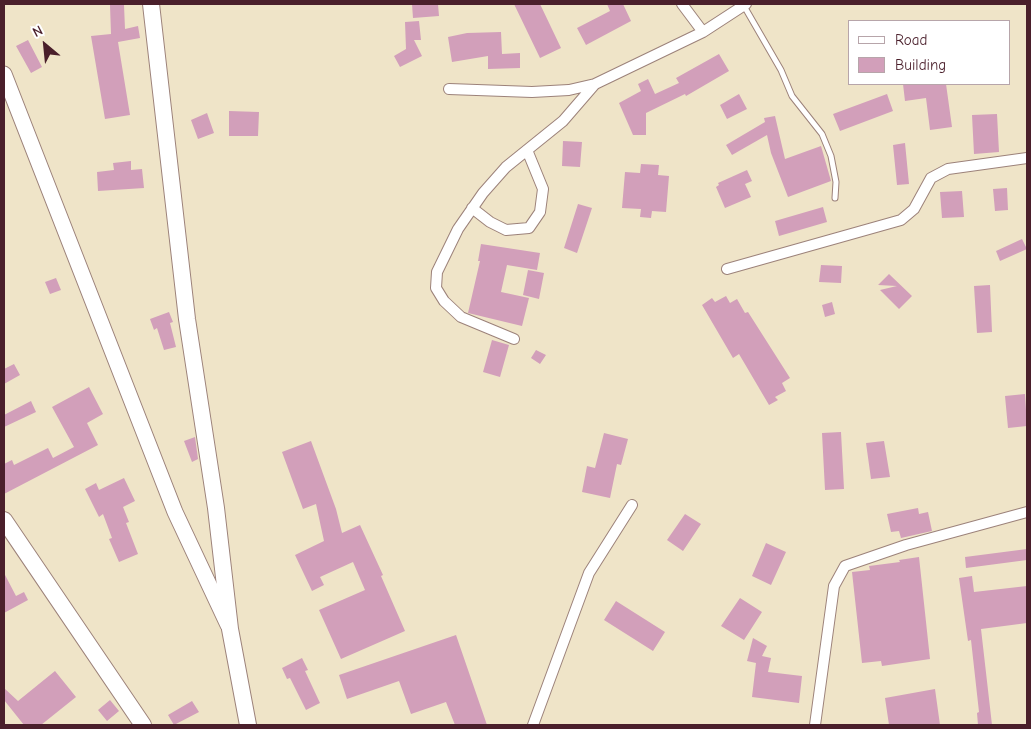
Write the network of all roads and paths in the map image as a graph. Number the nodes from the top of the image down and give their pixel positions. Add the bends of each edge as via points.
1 (151, 4) edge
2 (682, 4) edge
3 (745, 5) edge
4 (703, 32) junction
5 (4, 74) edge
6 (595, 84) junction
7 (449, 89) dead end
8 (527, 150) junction
9 (1027, 158) edge
10 (835, 198) dead end
11 (472, 208) junction
12 (727, 269) dead end
13 (514, 340) dead end
14 (632, 505) dead end
15 (1027, 512) edge
16 (4, 520) edge
17 (230, 629) junction
18 (143, 725) edge
19 (248, 725) edge
20 (533, 725) edge
21 (816, 725) edge

1 - 17 main road via 187,319 216,508
2 - 4 street
3 - 4 street
3 - 10 lane via 792,96 822,134 831,156 836,182
4 - 6 street
5 - 17 main road via 175,512
6 - 7 street via 569,90 532,92
6 - 8 street via 563,121
8 - 11 street via 506,167
8 - 11 street via 543,189 540,212 529,228 506,230
9 - 12 street via 948,169 931,178 914,208 901,220
11 - 13 street via 437,272 436,288 461,317
14 - 20 street via 589,573
15 - 21 street via 906,545 846,566 834,586
16 - 18 main road
17 - 19 main road

